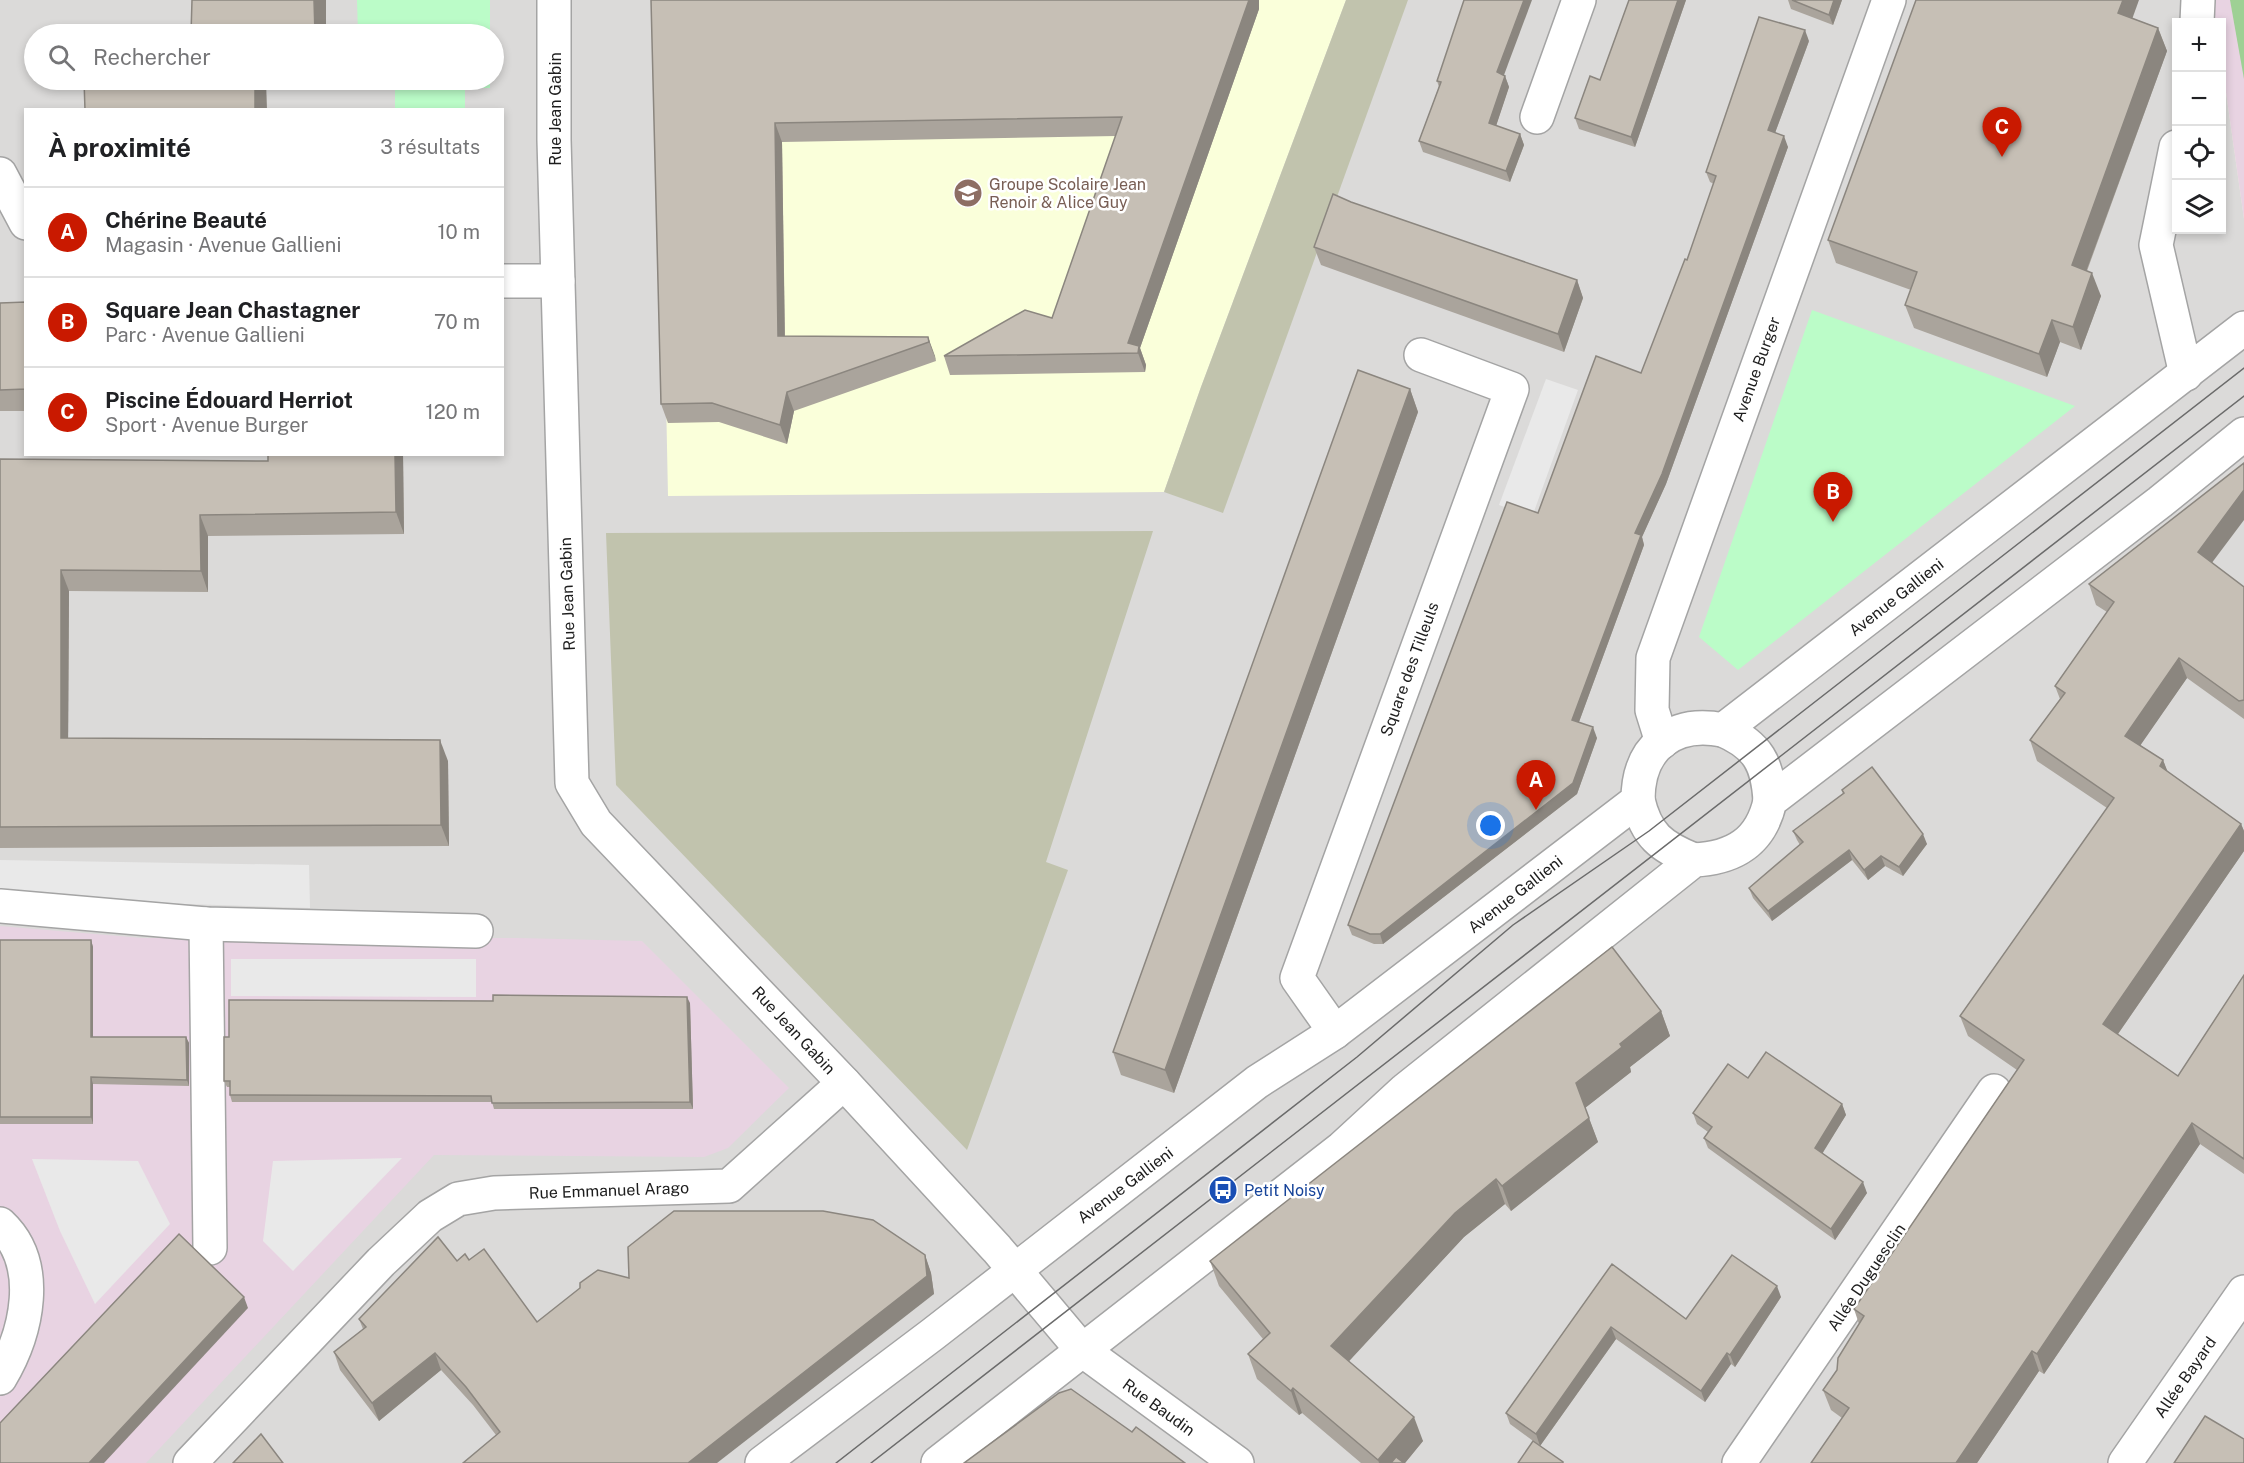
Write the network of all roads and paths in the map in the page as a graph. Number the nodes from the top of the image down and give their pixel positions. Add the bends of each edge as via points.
1 (554, 0) edge
2 (1579, 0) edge
3 (1889, 0) edge
4 (2198, 0) edge
5 (2197, 18) edge
6 (1537, 117) dead end
7 (2172, 167) edge
8 (0, 174) edge
9 (14, 211) edge
10 (504, 281) edge
11 (558, 281) junction
12 (2244, 328) edge
13 (1421, 355) dead end
14 (2186, 374) junction
15 (2244, 434) edge
16 (1723, 730) junction
17 (1662, 742) junction
18 (1638, 800) junction
19 (1770, 801) junction
20 (1694, 860) junction
21 (0, 906) edge
22 (206, 924) junction
23 (476, 931) dead end
24 (1335, 1032) junction
25 (844, 1083) junction
26 (1994, 1091) dead end
27 (0, 1224) edge
28 (210, 1248) dead end
29 (1014, 1271) junction
30 (2244, 1292) edge
31 (1082, 1350) junction
32 (0, 1378) edge
33 (190, 1463) edge
34 (762, 1463) edge
35 (938, 1463) edge
36 (1237, 1463) edge
37 (1739, 1463) edge
38 (2125, 1463) edge

1 - 11 street, Rue Jean Gabin
2 - 6 street
3 - 17 street, Avenue Burger via 1653,658 1652,710
4 - 5 street
7 - 14 street via 2156,245
8 - 9 street
10 - 11 street
11 - 25 street, Rue Jean Gabin via 572,783 596,823
12 - 14 street, Avenue Gallieni
13 - 24 street, Square des Tilleuls via 1512,389 1297,978
14 - 16 street, Avenue Gallieni
15 - 19 street
16 - 17 street via 1690,729
16 - 19 street via 1753,748 1765,767
17 - 18 street via 1643,765
18 - 20 street via 1649,831 1663,846
18 - 24 street, Avenue Gallieni
19 - 20 street via 1762,826 1744,846 1730,854
20 - 31 street via 1405,1090 1342,1148
21 - 22 street
22 - 23 street
22 - 28 street
24 - 29 street, Avenue Gallieni via 1257,1082
25 - 29 street
25 - 33 street, Rue Emmanuel Arago via 729,1186 494,1193 458,1199 430,1216 381,1262
26 - 37 street, Allée Duguesclin
27 - 32 street via 21,1252 27,1277 19,1336
29 - 31 street, Rue Baudin
29 - 34 street, Avenue Gallieni
30 - 38 street, Allée Bayard
31 - 35 street
31 - 36 street, Rue Baudin

